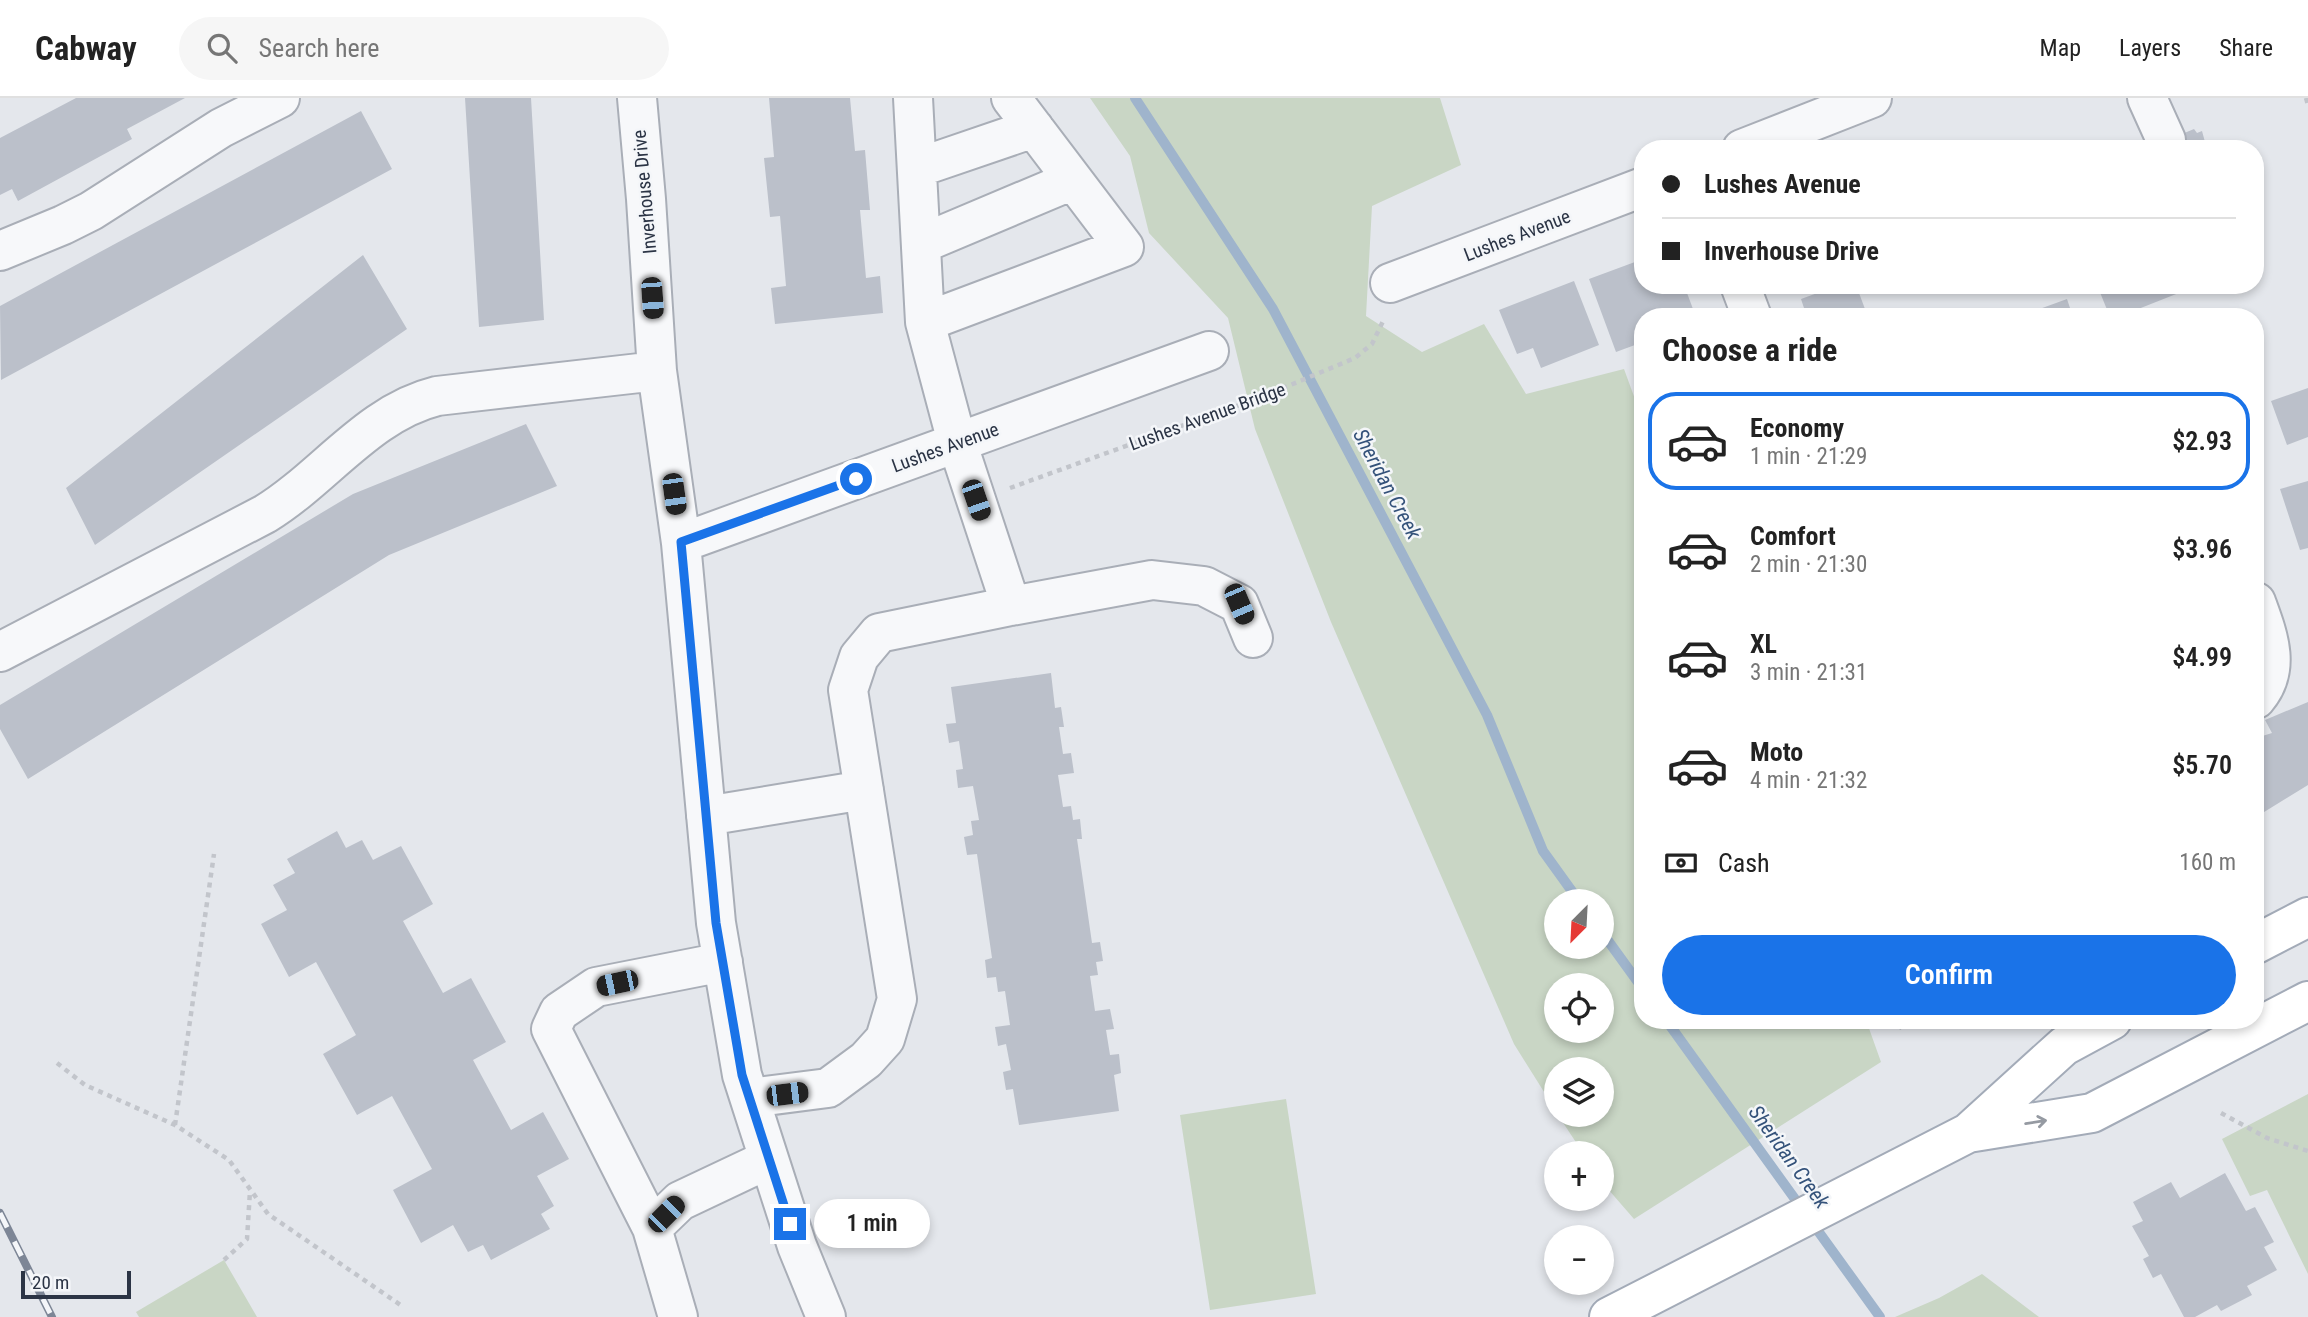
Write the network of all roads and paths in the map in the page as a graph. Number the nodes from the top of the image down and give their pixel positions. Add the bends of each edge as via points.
1 (279, 98) edge
2 (636, 98) edge
3 (913, 98) edge
4 (1011, 98) edge
5 (1872, 98) edge
6 (2147, 98) edge
7 (2305, 98) edge
8 (2308, 105) edge
9 (1034, 128) junction
10 (1765, 140) edge
11 (2166, 140) dead end
12 (917, 168) junction
13 (1073, 180) junction
14 (1634, 190) edge
15 (920, 244) junction
16 (0, 251) edge
17 (1390, 283) joint
18 (925, 322) junction
19 (1209, 351) dead end
20 (657, 371) junction
21 (957, 442) junction
22 (976, 500) junction
23 (681, 542) junction
24 (1011, 606) junction
25 (2264, 625) edge
26 (1253, 638) dead end
27 (0, 652) edge
28 (2264, 688) edge
29 (864, 790) junction
30 (706, 816) junction
31 (214, 854) dead end
32 (2308, 903) edge
33 (2280, 932) edge
34 (723, 962) junction
35 (2308, 1001) edge
36 (2264, 1024) edge
37 (2095, 1029) edge
38 (2254, 1029) edge
39 (57, 1063) dead end
40 (750, 1098) junction
41 (2221, 1113) dead end
42 (175, 1125) junction
43 (1968, 1133) junction
44 (2308, 1151) edge
45 (769, 1159) junction
46 (250, 1190) junction
47 (652, 1228) junction
48 (224, 1260) dead end
49 (402, 1306) dead end
50 (678, 1317) edge
51 (826, 1317) edge
52 (1609, 1317) edge

1 - 16 street via 221,128 91,211
2 - 20 street, Inverhouse Drive
3 - 12 street
4 - 9 street
5 - 10 street
6 - 11 street
7 - 8 path
9 - 12 street
9 - 13 street
12 - 15 street
13 - 15 street
13 - 18 street via 1124,247
14 - 17 street, Lushes Avenue
15 - 18 street
17 - 22 path, Lushes Avenue Bridge via 1386,316 1371,344 1355,358 1264,396
18 - 21 street
19 - 21 street, Lushes Avenue
20 - 23 street, Inverhouse Drive
20 - 27 street via 419,400 371,429 296,494 265,514
21 - 22 street
21 - 23 street, Lushes Avenue
22 - 24 street
23 - 30 street, Inverhouse Drive
24 - 26 street via 1152,580 1204,586 1239,604
24 - 29 street via 879,634 859,657 848,690
25 - 28 street via 2272,662
29 - 30 street
29 - 40 street via 897,999 885,1038 866,1060 828,1087
30 - 34 street, Inverhouse Drive
31 - 42 path
32 - 33 main road
34 - 40 street, Inverhouse Drive
34 - 47 street via 596,988 559,1012 551,1028
36 -> 35 main road
37 - 43 main road via 2064,1046
43 -> 38 main road via 2092,1113
39 - 42 path via 85,1085
40 - 45 street, Inverhouse Drive
41 - 44 path via 2267,1138
42 - 46 path via 229,1160
43 - 52 main road
45 - 47 street via 680,1201
45 - 51 street, Inverhouse Drive
46 - 48 path via 247,1239
46 - 49 path via 268,1214
47 - 50 street

